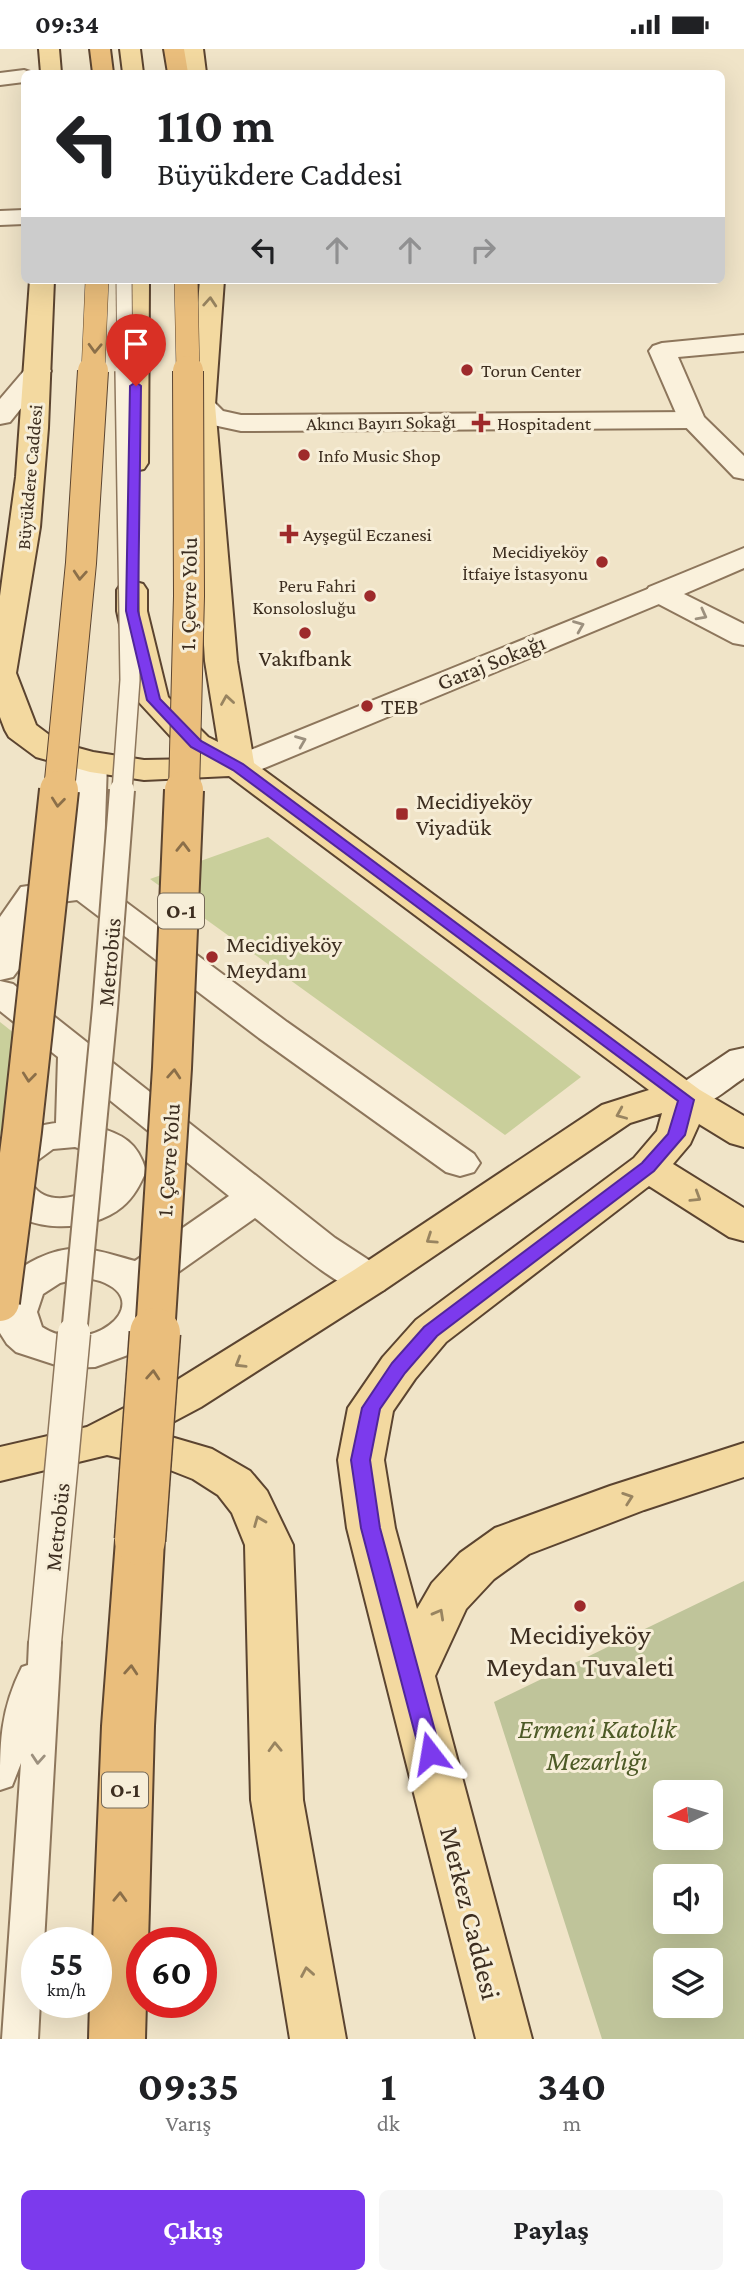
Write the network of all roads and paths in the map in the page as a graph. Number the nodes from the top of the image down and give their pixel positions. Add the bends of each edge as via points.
1 (49, 49) edge
2 (100, 49) edge
3 (128, 49) edge
4 (174, 49) edge
5 (193, 49) edge
6 (49, 70) edge
7 (103, 70) edge
8 (127, 70) edge
9 (132, 70) edge
10 (178, 70) edge
11 (195, 70) edge
12 (21, 76) edge
13 (0, 79) edge
14 (0, 218) edge
15 (21, 218) edge
16 (42, 284) edge
17 (97, 284) edge
18 (124, 284) edge
19 (137, 284) edge
20 (186, 284) edge
21 (212, 284) edge
22 (744, 343) edge
23 (38, 371) junction
24 (202, 405) junction
25 (0, 417) edge
26 (692, 420) junction
27 (744, 471) edge
28 (744, 557) edge
29 (660, 593) junction
30 (744, 636) edge
31 (0, 673) edge
32 (90, 762) junction
33 (238, 767) junction
34 (85, 889) junction
35 (0, 969) edge
36 (0, 992) edge
37 (77, 1052) junction
38 (744, 1060) edge
39 (686, 1100) junction
40 (76, 1134) dead end
41 (744, 1134) edge
42 (460, 1163) dead end
43 (648, 1167) junction
44 (256, 1197) junction
45 (744, 1227) edge
46 (369, 1280) junction
47 (136, 1282) dead end
48 (0, 1302) edge
49 (99, 1441) junction
50 (744, 1460) edge
51 (0, 1464) edge
52 (45, 1642) junction
53 (410, 1675) junction
54 (0, 1776) edge
55 (20, 2039) edge
56 (117, 2039) edge
57 (318, 2039) edge
58 (504, 2039) edge

1 - 6 main road
2 - 7 highway
3 - 8 lane
3 - 9 main road
4 - 10 highway
5 - 11 main road
12 - 13 street
14 - 15 street
16 - 23 main road, Büyükdere Caddesi
17 -> 48 highway, bridge via 78,604 20,1158
18 - 52 lane, Metrobüs, bridge via 130,680 104,1021
19 - 33 main road via 132,611 153,700 196,744
56 -> 20 highway, 1. Çevre Yolu / O-1, bridge via 128,1726 167,1180 182,877 189,535
24 -> 21 main road
22 - 26 street via 662,351
23 - 25 street
23 - 31 main road, Büyükdere Caddesi via 21,564
24 - 26 street, Akıncı Bayırı Sokağı via 214,417 241,423
33 -> 24 main road via 221,661
26 - 27 street
28 - 29 street, Garaj Sokağı
29 -> 30 street
33 -> 29 street, Garaj Sokağı
31 - 32 main road via 21,730 48,750
32 - 33 main road via 144,770
32 - 34 street
33 - 39 main road
34 - 35 street via 34,895 5,936
34 - 42 street
36 - 37 street
37 - 40 street
37 - 44 street
38 - 39 street
39 - 41 main road
39 - 43 main road, Merkez Caddesi via 676,1135
39 -> 46 main road via 663,1100 616,1114
43 -> 45 main road
43 - 53 main road, Merkez Caddesi via 431,1331 371,1408 361,1460 369,1515
44 - 46 street
44 - 47 street
46 -> 49 main road via 185,1396
49 - 51 main road
57 -> 49 main road via 277,1800 269,1545 253,1507 234,1482 155,1447
53 -> 50 main road via 449,1596 477,1566 512,1541
52 - 54 lane, Metrobüs
52 -> 55 lane, Metrobüs
53 - 58 main road, Merkez Caddesi

